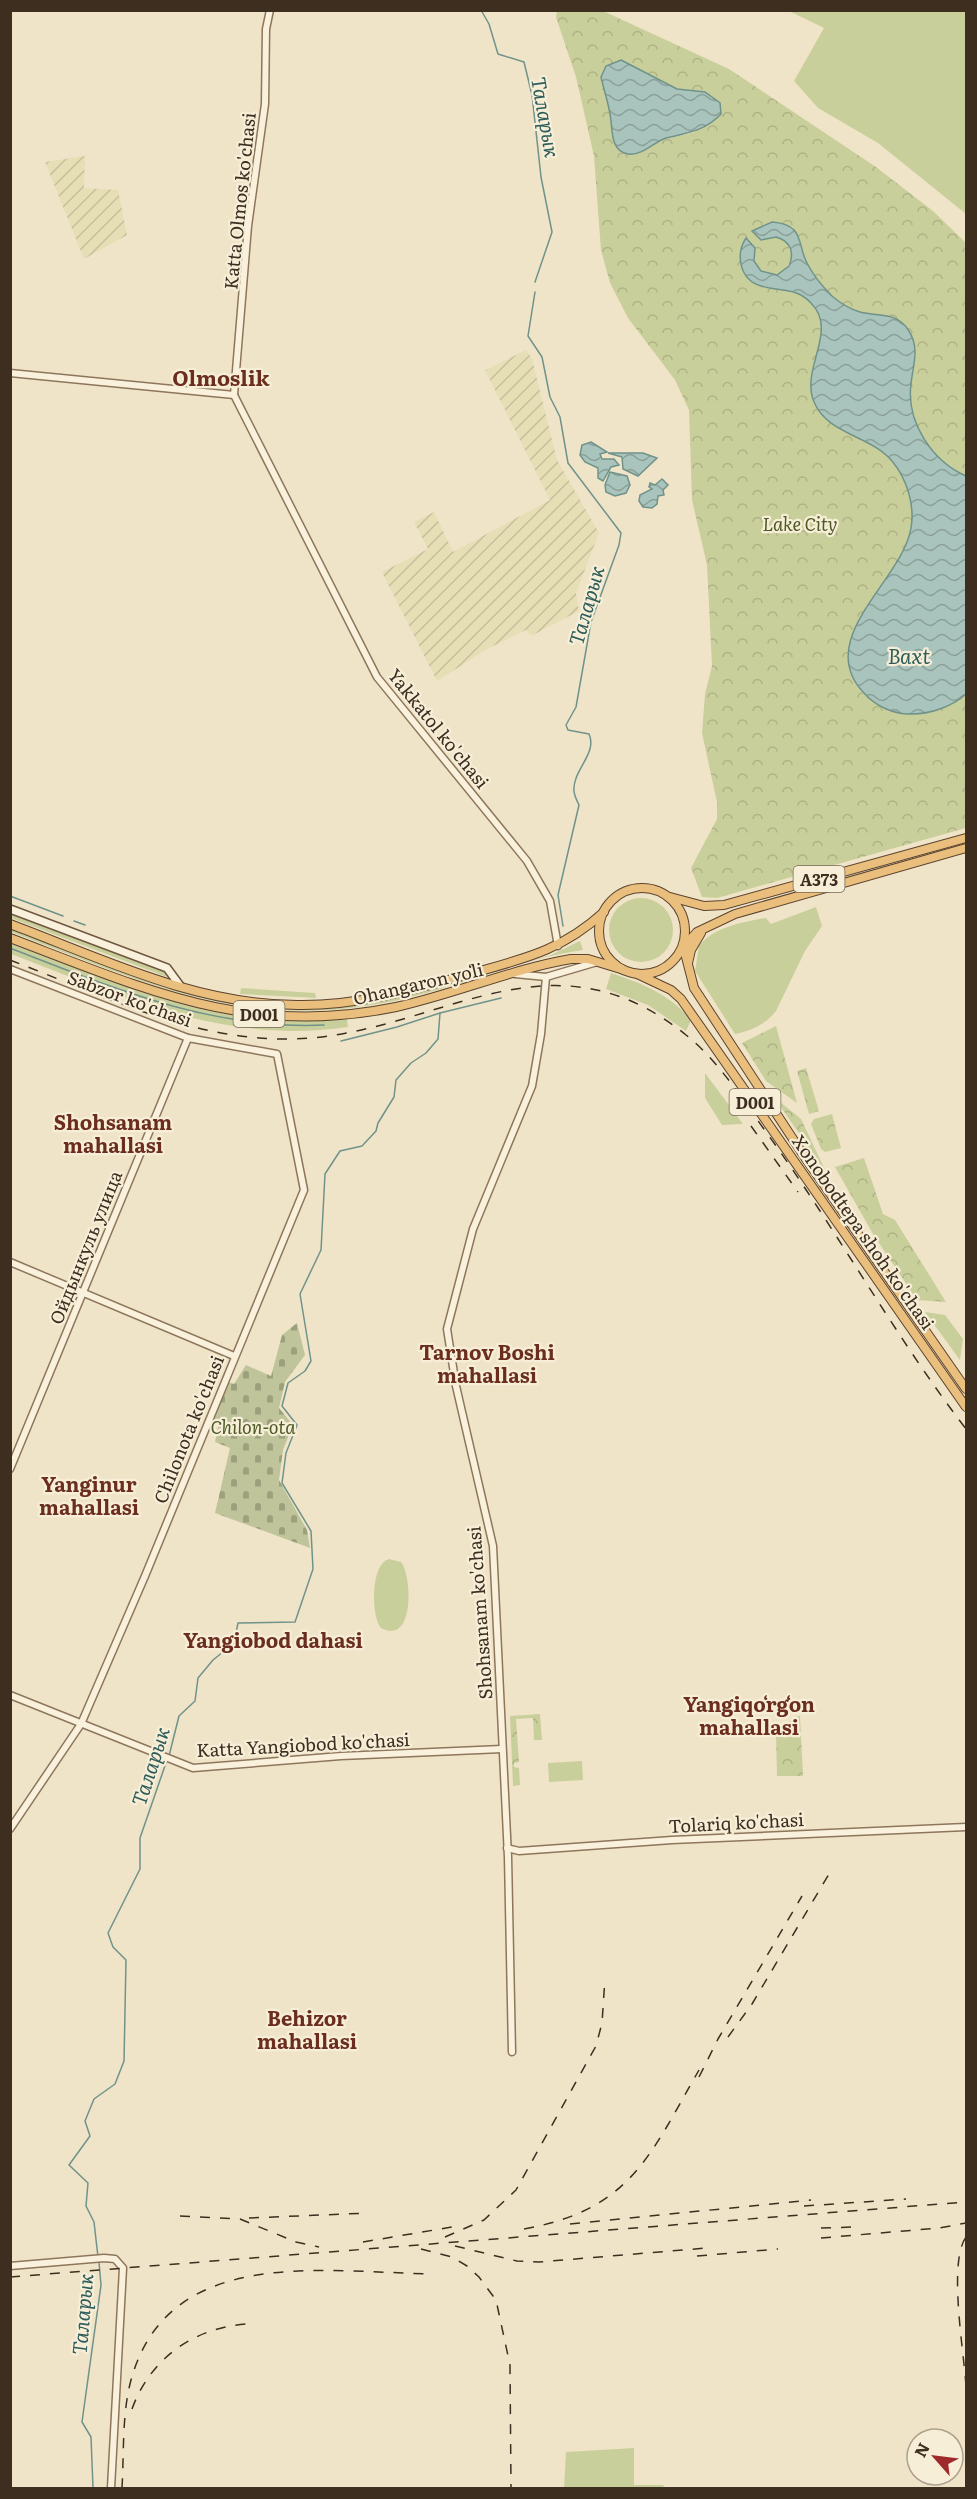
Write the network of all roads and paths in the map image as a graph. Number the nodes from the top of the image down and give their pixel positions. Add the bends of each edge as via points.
1 (270, 10) edge
2 (10, 373) edge
3 (234, 395) junction
4 (966, 838) edge
5 (966, 848) edge
6 (670, 897) junction
7 (10, 909) edge
8 (604, 912) junction
9 (10, 924) edge
10 (710, 925) junction
11 (10, 938) edge
12 (558, 946) junction
13 (682, 948) junction
14 (598, 962) junction
15 (10, 969) edge
16 (624, 970) junction
17 (688, 970) junction
18 (515, 974) junction
19 (637, 974) junction
20 (546, 977) junction
21 (181, 987) junction
22 (188, 1038) junction
23 (277, 1054) joint
24 (865, 1243) junction
25 (857, 1249) junction
26 (10, 1262) edge
27 (83, 1292) junction
28 (234, 1356) junction
29 (966, 1389) edge
30 (966, 1407) edge
31 (10, 1469) edge
32 (10, 1695) edge
33 (81, 1724) junction
34 (502, 1749) junction
35 (966, 1827) edge
36 (10, 1828) edge
37 (507, 1848) junction
38 (512, 2052) dead end
39 (10, 2266) edge
40 (111, 2488) edge

1 - 3 street, Katta Olmos ko'chasi via 265,104 248,226
2 - 3 street
3 - 12 street, Yakkatol ko'chasi via 377,677 527,861 550,901
4 - 6 highway, A373 via 724,905 708,906
5 - 10 highway, A373 via 745,910
6 - 8 highway, D001 via 651,889 635,888 616,897
6 - 13 highway, D001 via 684,919
7 - 21 main road via 167,968
8 - 12 highway, Ohangaron yoʻli / D001
8 - 16 highway via 601,942 609,958
9 - 21 highway, Ohangaron yoʻli / D001
10 - 13 highway, A373
10 - 17 highway via 694,944
11 - 18 highway, Ohangaron yoʻli / D001 via 168,997 272,1016 324,1017 383,1009
12 - 21 highway, Ohangaron yoʻli / D001 via 435,984 349,1002 272,1004
13 - 17 highway, Xonobodtepa shoh ko'chasi / D001
13 - 19 highway via 662,969
14 - 16 highway, Ohangaron yoʻli / D001
14 - 18 highway, Ohangaron yoʻli / D001 via 571,959
14 - 20 street
15 - 22 street, Sabzor ko'chasi
16 - 19 highway, D001
17 - 24 highway, Xonobodtepa shoh ko'chasi / D001 via 694,988
18 - 20 street
19 - 25 highway, Xonobodtepa shoh ko'chasi / D001 via 681,999
20 - 34 street, Shohsanam ko'chasi via 532,1086 473,1228 447,1329 456,1386 493,1546
22 - 23 street, Sabzor ko'chasi
22 - 27 street, Ойдынкуль улица
23 - 28 street, Chilonota ko'chasi via 304,1188
24 - 25 highway
24 - 29 highway, Xonobodtepa shoh ko'chasi / D001
25 - 30 highway, Xonobodtepa shoh ko'chasi / D001
26 - 27 street
27 - 28 street
27 - 31 street, Ойдынкуль улица
28 - 33 street, Chilonota ko'chasi
32 - 33 street, Katta Yangiobod ko'chasi
33 - 34 street, Katta Yangiobod ko'chasi via 194,1767
33 - 36 street, Chilonota ko'chasi
34 - 37 street, Shohsanam ko'chasi
35 - 37 street, Tolariq ko'chasi via 519,1851
37 - 38 street, Shohsanam ko'chasi
39 - 40 street via 104,2258 120,2263 124,2279

